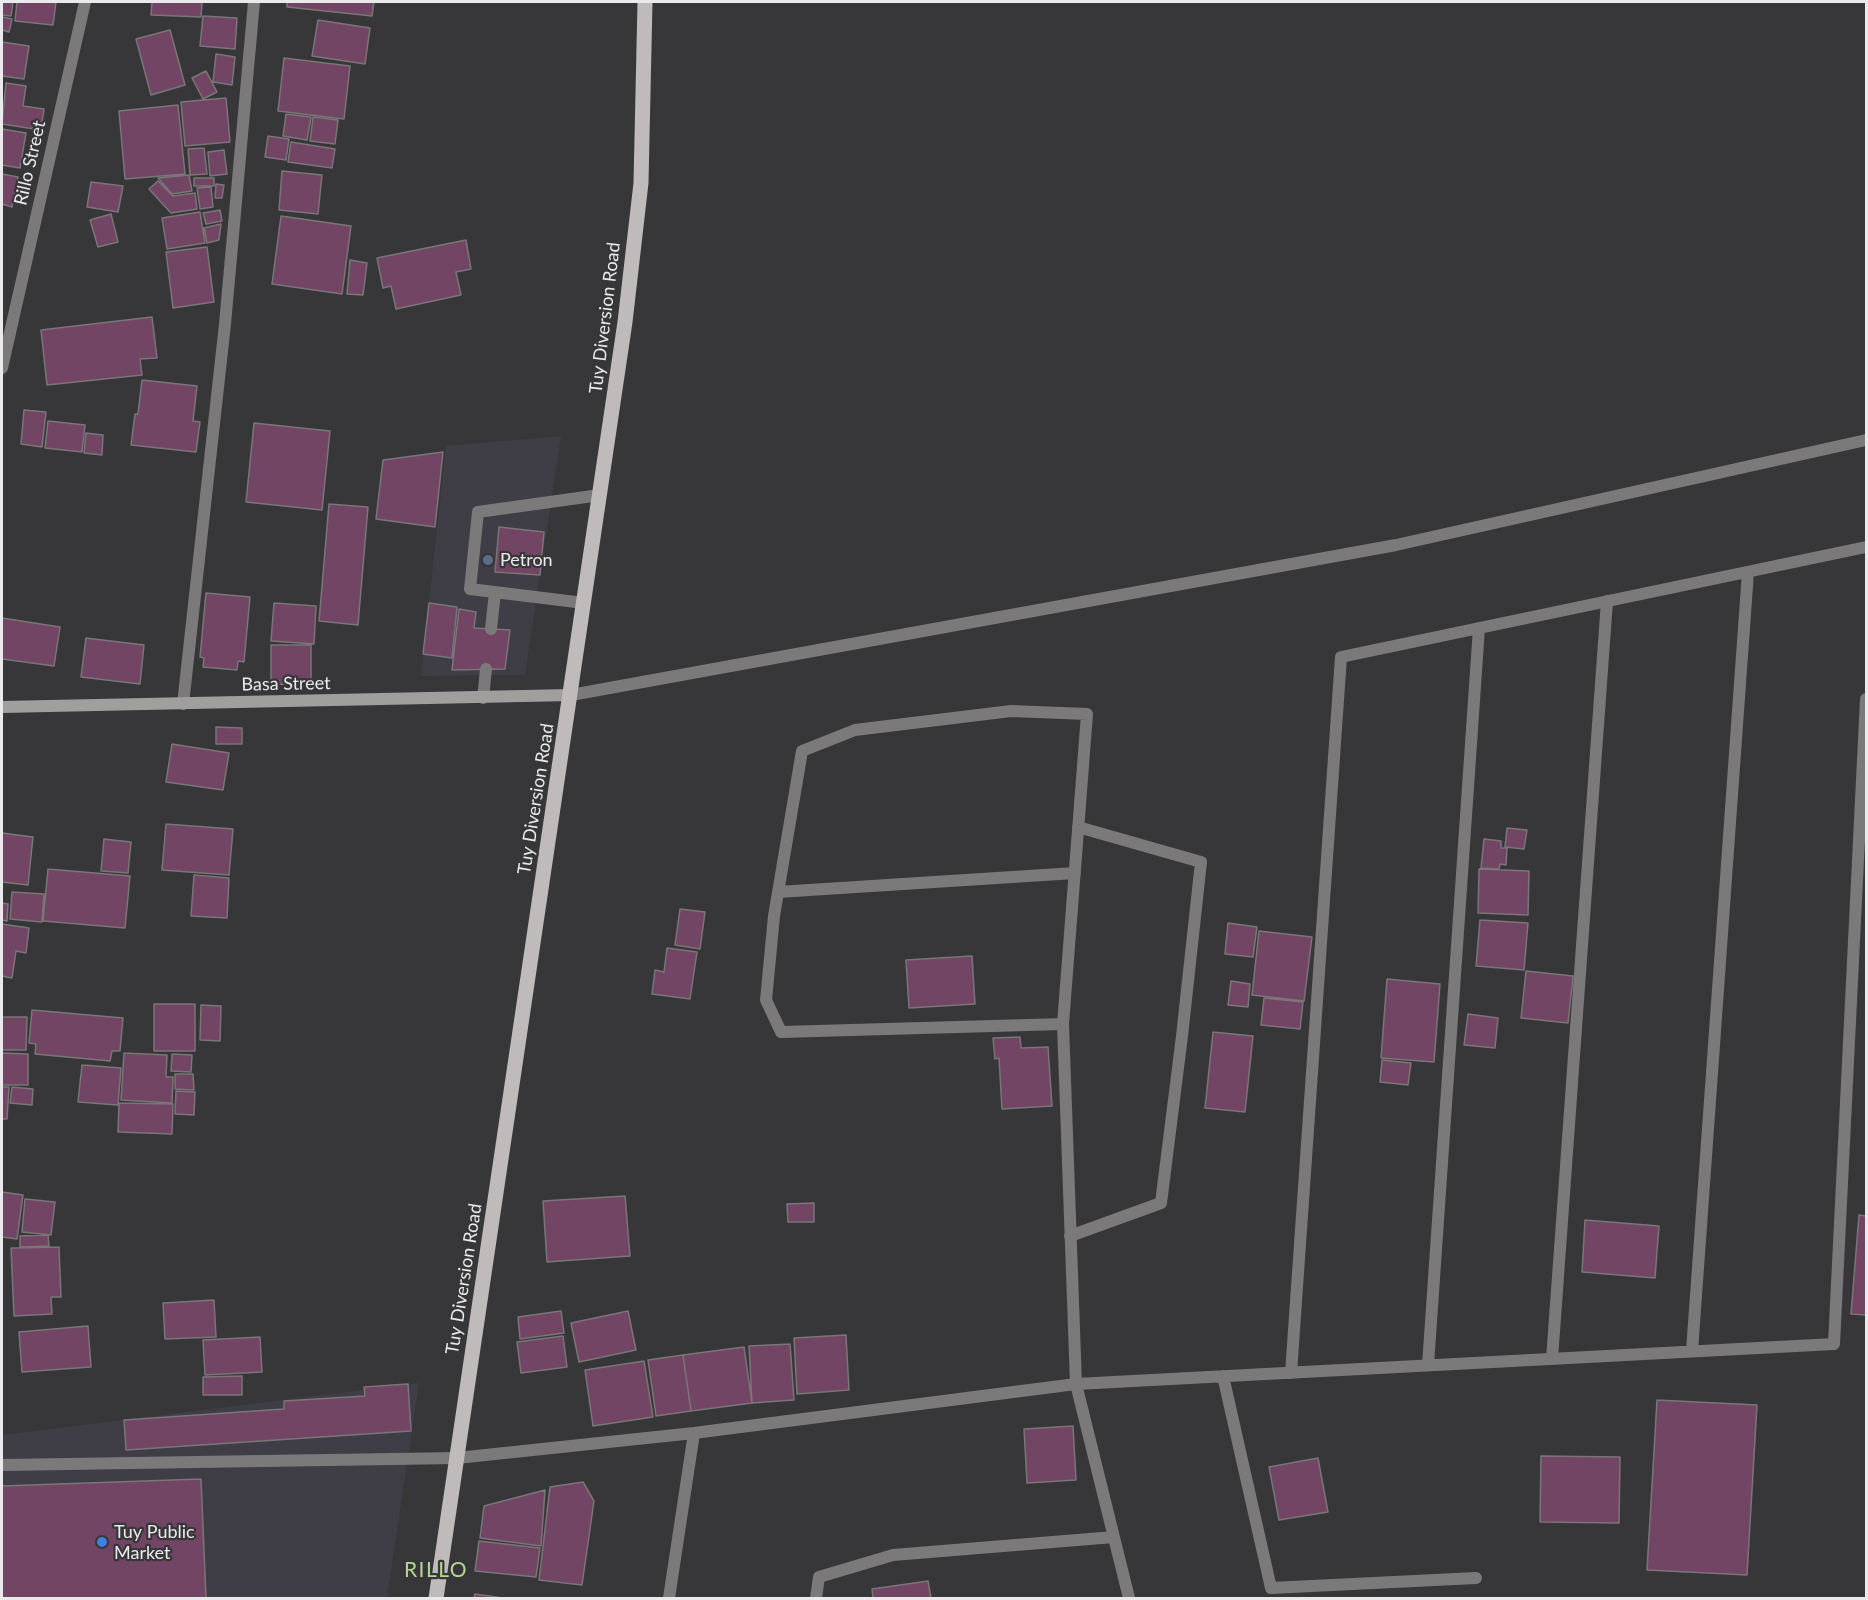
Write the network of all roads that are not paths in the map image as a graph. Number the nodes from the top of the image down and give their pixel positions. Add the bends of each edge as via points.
1 (85, 2) edge
2 (254, 2) edge
3 (645, 2) edge
4 (2, 368) edge
5 (1866, 440) edge
6 (600, 495) junction
7 (1866, 547) edge
8 (1748, 572) junction
9 (495, 592) junction
10 (1607, 601) junction
11 (584, 603) junction
12 (1479, 628) junction
13 (490, 629) dead end
14 (486, 669) dead end
15 (571, 696) junction
16 (483, 698) junction
17 (1866, 699) edge
18 (183, 704) junction
19 (2, 707) edge
20 (1078, 827) junction
21 (1075, 873) junction
22 (778, 892) junction
23 (1063, 1024) junction
24 (1070, 1236) junction
25 (1692, 1351) junction
26 (1552, 1359) junction
27 (1428, 1365) junction
28 (1291, 1372) junction
29 (1223, 1376) junction
30 (1076, 1384) junction
31 (694, 1433) junction
32 (456, 1458) junction
33 (2, 1465) edge
34 (1114, 1537) junction
35 (1476, 1578) dead end
36 (436, 1599) edge
37 (669, 1599) edge
38 (816, 1599) edge
39 (1130, 1599) edge

1 - 4 street, Rillo Street
2 - 18 street via 225,324
3 - 6 main road, Tuy Diversion Road via 641,183
5 - 15 street via 1396,545
6 - 9 street via 478,512 470,588
6 - 11 main road, Tuy Diversion Road
7 - 8 street
8 - 10 street
8 - 25 street
9 - 11 street
9 - 13 street
10 - 12 street
10 - 26 street
11 - 15 main road, Tuy Diversion Road
12 - 27 street
12 - 28 street via 1341,657
14 - 16 street
15 - 16 street, Basa Street
15 - 32 main road, Tuy Diversion Road
16 - 18 street, Basa Street
17 - 25 street via 1834,1344
18 - 19 street, Basa Street
20 - 21 street
20 - 22 street via 1087,714 1011,711 855,730 802,751
20 - 24 street via 1201,862 1161,1203
21 - 22 street
21 - 23 street
22 - 23 street via 766,1000 781,1032
23 - 24 street
24 - 30 street
25 - 26 street
26 - 27 street
27 - 28 street
28 - 29 street
29 - 30 street
29 - 35 street via 1271,1588
30 - 31 street
30 - 34 street
31 - 32 street
31 - 37 street
32 - 33 street
32 - 36 main road, Tuy Diversion Road
34 - 38 street via 893,1555 819,1577
34 - 39 street

